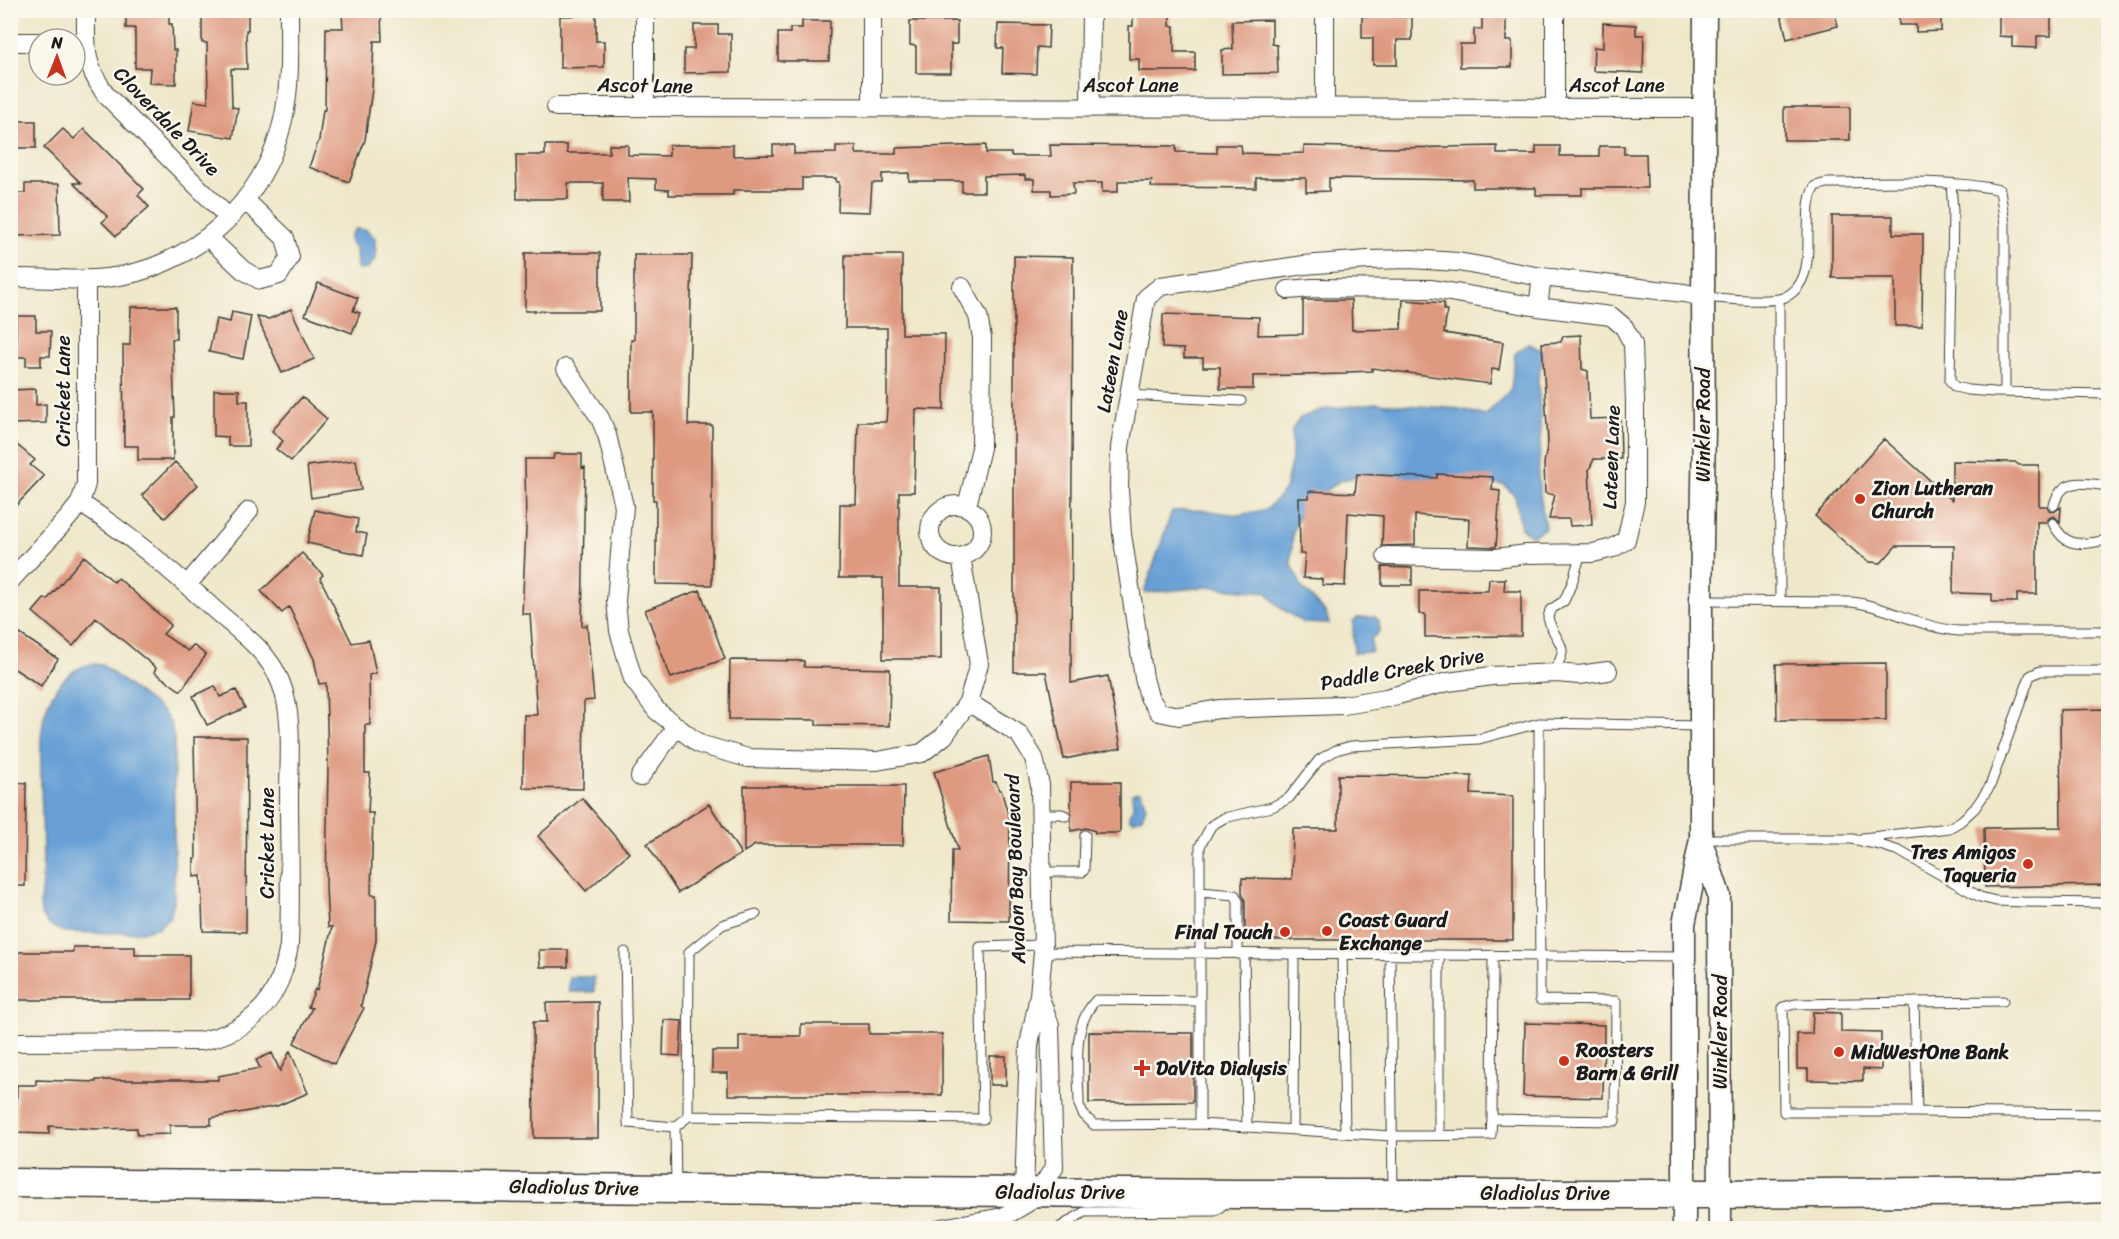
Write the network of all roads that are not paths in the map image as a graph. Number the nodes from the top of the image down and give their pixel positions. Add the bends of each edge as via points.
1 (86, 10) edge
2 (289, 10) edge
3 (645, 10) edge
4 (872, 10) edge
5 (1091, 10) edge
6 (1325, 10) edge
7 (1555, 10) edge
8 (1705, 10) edge
9 (83, 27) edge
10 (10, 42) edge
11 (27, 42) edge
12 (87, 60) edge
13 (872, 106) junction
14 (556, 107) dead end
15 (645, 107) junction
16 (1090, 107) junction
17 (1325, 107) junction
18 (1555, 108) junction
19 (1705, 108) junction
20 (1951, 184) junction
21 (246, 201) junction
22 (229, 218) junction
23 (208, 237) junction
24 (1395, 259) junction
25 (1542, 277) junction
26 (10, 278) edge
27 (86, 279) junction
28 (962, 287) dead end
29 (1392, 289) junction
30 (1288, 290) dead end
31 (1703, 297) junction
32 (1779, 299) junction
33 (1538, 307) junction
34 (566, 368) dead end
35 (2004, 392) junction
36 (2109, 393) edge
37 (1128, 395) junction
38 (1241, 401) dead end
39 (2109, 486) edge
40 (80, 503) junction
41 (2054, 505) dead end
42 (967, 506) junction
43 (249, 511) dead end
44 (2053, 523) dead end
45 (2109, 540) edge
46 (1581, 553) junction
47 (1386, 556) dead end
48 (961, 557) junction
49 (10, 581) edge
50 (187, 585) junction
51 (1701, 601) junction
52 (1780, 601) junction
53 (2109, 631) edge
54 (1608, 671) dead end
55 (2109, 671) edge
56 (1552, 674) junction
57 (968, 702) junction
58 (1203, 711) joint
59 (1539, 723) junction
60 (677, 726) junction
61 (1701, 726) junction
62 (640, 777) dead end
63 (1041, 814) junction
64 (1066, 816) dead end
65 (1084, 835) dead end
66 (1701, 839) junction
67 (1852, 839) junction
68 (1041, 872) junction
69 (1200, 892) junction
70 (2109, 903) edge
71 (756, 914) dead end
72 (1043, 949) junction
73 (625, 952) dead end
74 (1200, 953) junction
75 (1241, 954) junction
76 (1294, 954) junction
77 (1342, 954) junction
78 (1390, 955) junction
79 (1438, 955) junction
80 (1493, 955) junction
81 (1539, 956) junction
82 (1685, 957) junction
83 (1039, 995) junction
84 (1198, 1001) junction
85 (2003, 1001) dead end
86 (1914, 1002) junction
87 (10, 1042) edge
88 (1917, 1112) junction
89 (2109, 1114) edge
90 (688, 1117) junction
91 (1492, 1119) junction
92 (1200, 1124) junction
93 (675, 1127) junction
94 (1246, 1127) junction
95 (1293, 1130) junction
96 (1345, 1133) junction
97 (1392, 1136) junction
98 (1439, 1136) junction
99 (10, 1184) edge
100 (2109, 1188) edge
101 (676, 1189) junction
102 (1032, 1191) junction
103 (1393, 1192) junction
104 (1684, 1193) junction
105 (1237, 1194) junction
106 (1719, 1194) junction
107 (941, 1228) edge
108 (1059, 1228) edge
109 (1684, 1228) edge
110 (1720, 1228) edge

1 - 9 street, Cloverdale Drive
2 - 21 street via 283,120 270,161
3 - 15 street
4 - 13 street
5 - 16 street
6 - 17 street
7 - 18 street
8 - 19 street, Winkler Road
10 - 11 street
12 - 22 street, Cloverdale Drive via 106,95
13 - 15 street, Ascot Lane
13 - 16 street, Ascot Lane
14 - 15 street, Ascot Lane
16 - 17 street, Ascot Lane
17 - 18 street, Ascot Lane
18 - 19 street, Ascot Lane
19 - 31 street, Winkler Road
20 - 32 lane via 1815,186 1809,196 1805,269 1799,285
20 - 35 lane via 2000,190 2005,224
20 - 35 lane via 1950,381 1955,387 1968,390
21 - 22 street
21 - 23 street via 285,238 290,257 279,275 260,280 243,270
22 - 23 street
23 - 27 street via 185,253 138,271
24 - 25 street, Lateen Lane via 1458,262
24 - 29 street
24 - 37 street, Lateen Lane via 1304,265 1161,286 1146,298
25 - 31 street, Lateen Lane
25 - 33 street
26 - 27 street
27 - 40 street, Cricket Lane via 86,484
28 - 42 street via 978,316 982,338 981,447
29 - 30 street
29 - 33 street via 1432,289
31 - 32 lane
31 - 51 street, Winkler Road
32 - 52 lane
33 - 46 street, Lateen Lane via 1611,316 1624,327 1633,344 1635,502 1626,540 1613,548
34 - 60 street via 600,418 624,506 616,601 619,631 633,679 657,711
35 - 36 lane
37 - 38 lane
37 - 58 street, Lateen Lane via 1120,447 1122,534 1149,697 1159,712 1179,716
39 - 41 lane via 2064,487
40 - 49 street, Cricket Lane
40 - 50 street, Cricket Lane
42 - 48 street via 983,528 977,547
42 - 48 street via 942,508 931,522 929,532 936,549
43 - 50 street
44 - 45 lane via 2068,542
46 - 47 street, Lateen Lane via 1496,558
46 - 56 lane via 1564,601 1550,610 1548,618 1563,651
48 - 57 street via 979,664
50 - 87 street, Cricket Lane via 263,655 280,681 287,703 290,925 286,964 278,985 256,1016 220,1037 201,1041
51 - 52 lane
51 - 61 street, Winkler Road
52 - 53 lane via 1870,604 1939,629 1959,631
54 - 56 street, Paddle Creek Drive
55 - 67 lane via 2040,670 2030,676 1990,786 1961,821 1949,828
56 - 58 street, Paddle Creek Drive via 1448,682 1344,705
57 - 60 street via 944,736 922,753 877,761 748,758 699,744
57 - 63 street, Avalon Bay Boulevard via 1019,734 1034,758
59 - 61 lane
59 - 69 lane via 1479,740 1336,750 1319,760 1289,798 1211,826 1200,846
59 - 81 lane
60 - 62 street
61 - 66 street, Winkler Road
63 - 64 lane
63 - 68 street, Avalon Bay Boulevard
65 - 68 lane via 1082,872
66 - 67 lane
66 - 82 street, Winkler Road via 1684,924
66 - 106 street, Winkler Road via 1719,895
67 - 70 lane via 1899,851 1980,897 1996,901
68 - 72 street, Avalon Bay Boulevard
69 - 74 lane
69 - 75 lane via 1235,895
71 - 90 lane via 722,926 689,952
72 - 74 lane
72 - 83 street, Avalon Bay Boulevard
72 - 90 lane via 980,947 983,1119
73 - 93 lane via 628,1123
74 - 75 lane
74 - 84 lane
75 - 76 lane
75 - 94 lane
76 - 77 lane
76 - 95 lane
77 - 78 lane
77 - 96 lane
78 - 79 lane
78 - 97 lane
79 - 80 lane
79 - 98 lane
80 - 81 lane
80 - 91 lane
81 - 82 lane
81 - 91 lane via 1539,1000 1616,1001 1615,1121
82 - 104 street, Winkler Road
83 - 102 street, Avalon Bay Boulevard via 1029,1045
83 - 102 street, Avalon Bay Boulevard via 1050,1025 1054,1168
84 - 92 lane
84 - 92 lane via 1096,1000 1080,1026 1079,1105 1094,1125
85 - 86 lane
86 - 88 lane
86 - 88 lane via 1783,1007 1784,1112
88 - 89 lane
90 - 93 lane
91 - 98 lane via 1491,1135
92 - 94 lane
93 - 101 lane
94 - 95 lane
95 - 96 lane
96 - 97 lane
97 - 98 lane
97 - 103 lane
99 - 101 main road, Gladiolus Drive
100 - 106 main road, Gladiolus Drive
101 - 102 main road, Gladiolus Drive
102 - 105 main road, Gladiolus Drive
102 - 107 street, Avalon Bay Boulevard via 1027,1203 1003,1218
103 - 104 main road, Gladiolus Drive
103 - 105 main road, Gladiolus Drive
104 - 106 main road, Gladiolus Drive
104 - 109 street, Winkler Road
105 - 108 lane via 1215,1211 1084,1212
106 - 110 street, Winkler Road

